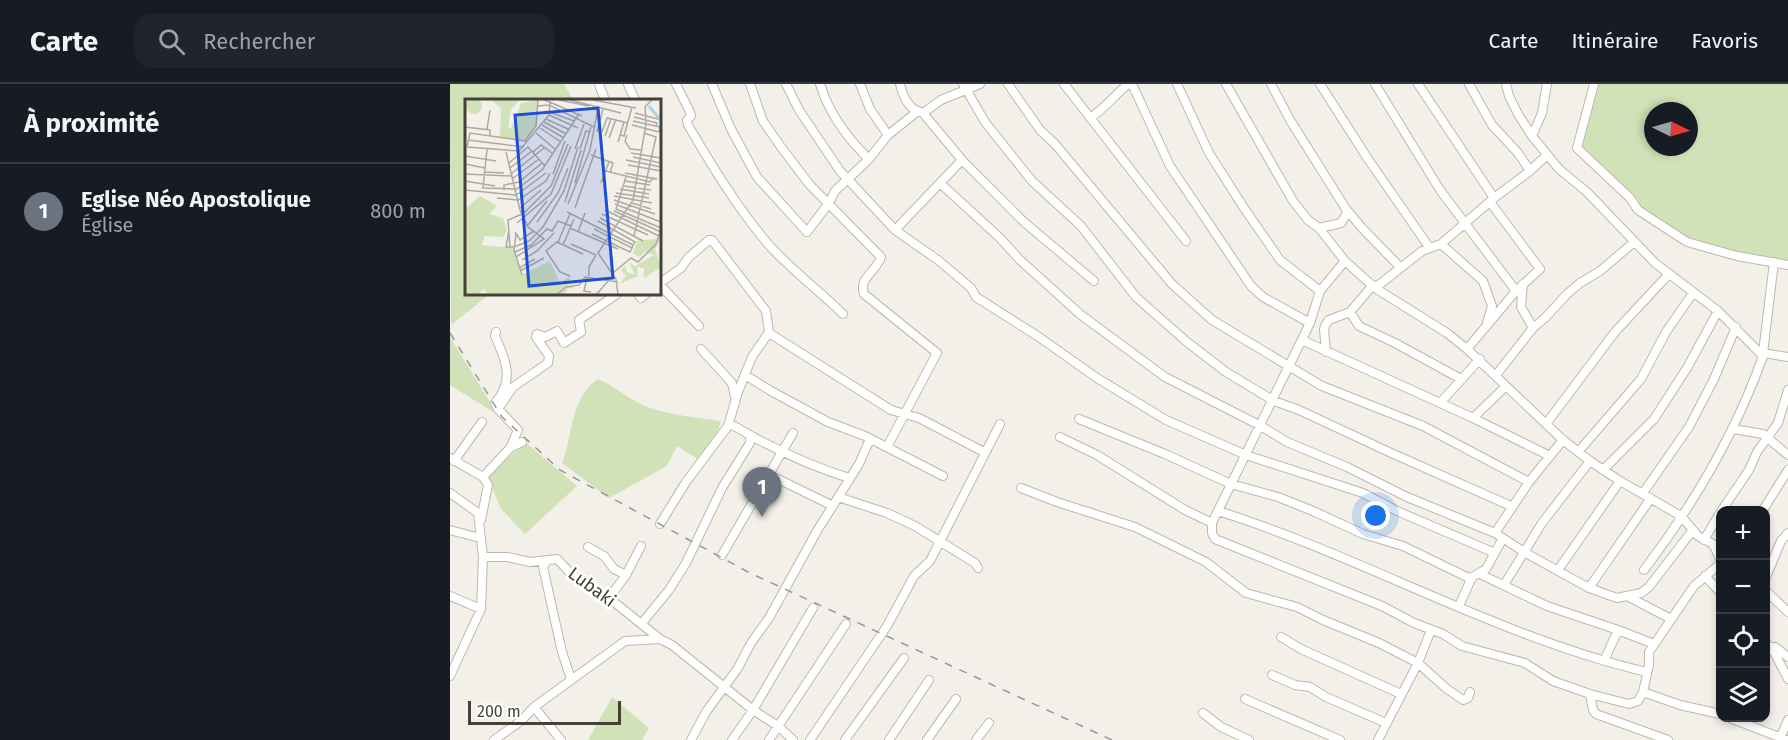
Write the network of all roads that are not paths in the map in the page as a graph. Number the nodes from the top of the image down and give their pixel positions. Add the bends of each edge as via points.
1 (598, 84) edge
2 (628, 84) edge
3 (675, 84) edge
4 (712, 84) edge
5 (750, 84) edge
6 (786, 84) edge
7 (820, 84) edge
8 (860, 84) edge
9 (900, 84) edge
10 (980, 84) edge
11 (1008, 84) edge
12 (1064, 84) edge
13 (1128, 84) edge
14 (1132, 84) edge
15 (1177, 84) edge
16 (1226, 84) edge
17 (1271, 84) edge
18 (1320, 84) edge
19 (1375, 84) edge
20 (1418, 84) edge
21 (1469, 84) edge
22 (1506, 84) edge
23 (1547, 84) edge
24 (1594, 84) edge
25 (965, 86) edge
26 (605, 99) edge
27 (635, 99) edge
28 (921, 112) junction
29 (1090, 118) junction
30 (888, 135) junction
31 (1532, 136) junction
32 (1547, 155) junction
33 (869, 159) junction
34 (962, 160) junction
35 (1530, 171) junction
36 (848, 178) junction
37 (940, 183) junction
38 (1492, 200) junction
39 (829, 203) junction
40 (1346, 208) junction
41 (1465, 224) junction
42 (1319, 228) junction
43 (895, 230) junction
44 (1186, 241) dead end
45 (1633, 243) junction
46 (1441, 244) junction
47 (1429, 247) junction
48 (1345, 261) junction
49 (1774, 262) junction
50 (1788, 264) edge
51 (1400, 267) junction
52 (1668, 275) junction
53 (1094, 281) dead end
54 (662, 282) edge
55 (1523, 284) junction
56 (662, 286) edge
57 (1374, 286) junction
58 (1320, 291) junction
59 (1516, 291) junction
60 (1693, 293) junction
61 (614, 296) edge
62 (1718, 311) junction
63 (1350, 312) junction
64 (843, 314) dead end
65 (1310, 323) junction
66 (699, 326) dead end
67 (1486, 327) junction
68 (1736, 327) junction
69 (1533, 328) junction
70 (496, 332) dead end
71 (769, 333) junction
72 (1302, 340) junction
73 (701, 349) dead end
74 (1467, 349) junction
75 (1326, 352) junction
76 (1763, 355) junction
77 (1788, 357) edge
78 (1480, 359) junction
79 (1287, 367) junction
80 (745, 375) junction
81 (1496, 375) junction
82 (1461, 380) junction
83 (1506, 386) junction
84 (1788, 390) edge
85 (736, 398) junction
86 (1272, 400) junction
87 (1440, 402) junction
88 (498, 409) junction
89 (904, 414) junction
90 (1473, 418) junction
91 (1079, 420) dead end
92 (482, 422) dead end
93 (729, 423) junction
94 (1000, 424) dead end
95 (1546, 424) junction
96 (1261, 426) junction
97 (1733, 429) junction
98 (793, 433) dead end
99 (750, 435) junction
100 (1060, 437) dead end
101 (1768, 437) junction
102 (870, 439) junction
103 (1563, 440) junction
104 (522, 442) dead end
105 (512, 446) junction
106 (887, 447) junction
107 (782, 451) junction
108 (984, 452) junction
109 (1579, 452) junction
110 (1246, 455) junction
111 (1788, 455) edge
112 (1550, 456) junction
113 (452, 459) edge
114 (1590, 461) junction
115 (1603, 470) junction
116 (1788, 470) edge
117 (770, 475) junction
118 (943, 476) dead end
119 (483, 477) junction
120 (849, 478) junction
121 (1620, 481) junction
122 (1529, 482) junction
123 (1231, 484) junction
124 (1021, 488) dead end
125 (450, 493) edge
126 (1643, 493) junction
127 (838, 497) junction
128 (1651, 498) junction
129 (833, 506) junction
130 (1511, 506) junction
131 (1725, 506) edge
132 (1766, 506) edge
133 (1218, 511) junction
134 (1682, 516) junction
135 (1716, 520) edge
136 (1212, 523) junction
137 (480, 524) junction
138 (660, 524) dead end
139 (450, 530) edge
140 (1692, 531) junction
141 (1495, 533) junction
142 (1788, 533) edge
143 (480, 538) junction
144 (1503, 538) junction
145 (1704, 540) junction
146 (939, 541) junction
147 (641, 546) dead end
148 (588, 547) dead end
149 (1524, 552) junction
150 (1495, 553) junction
151 (722, 555) dead end
152 (483, 557) junction
153 (1719, 560) edge
154 (547, 561) junction
155 (1716, 566) edge
156 (978, 568) dead end
157 (1770, 568) edge
158 (1558, 570) junction
159 (1644, 570) dead end
160 (1480, 574) junction
161 (626, 575) junction
162 (1705, 576) junction
163 (1471, 579) junction
164 (1504, 585) junction
165 (1588, 588) junction
166 (1716, 588) edge
167 (1770, 595) edge
168 (450, 596) edge
169 (1629, 597) junction
170 (609, 598) junction
171 (1459, 606) junction
172 (481, 609) junction
173 (813, 609) dead end
174 (1788, 612) edge
175 (1671, 619) junction
176 (642, 623) junction
177 (846, 624) dead end
178 (1431, 630) junction
179 (1618, 630) junction
180 (1281, 637) dead end
181 (660, 639) junction
182 (1654, 644) junction
183 (1770, 646) edge
184 (1770, 649) edge
185 (1788, 657) edge
186 (904, 658) dead end
187 (1604, 661) junction
188 (1418, 663) junction
189 (1647, 672) junction
190 (1272, 675) dead end
191 (450, 676) edge
192 (571, 679) junction
193 (1788, 679) edge
194 (929, 680) dead end
195 (725, 687) junction
196 (1470, 692) dead end
197 (1643, 692) junction
198 (1401, 694) junction
199 (1590, 694) junction
200 (956, 699) dead end
201 (1245, 699) dead end
202 (534, 707) junction
203 (753, 710) junction
204 (1203, 713) dead end
205 (1716, 713) edge
206 (1788, 720) edge
207 (1743, 722) edge
208 (990, 723) dead end
209 (1386, 723) junction
210 (778, 726) junction
211 (1784, 738) edge
212 (494, 740) edge
213 (561, 740) edge
214 (691, 740) edge
215 (732, 740) edge
216 (769, 740) edge
217 (793, 740) edge
218 (810, 740) edge
219 (846, 740) edge
220 (889, 740) edge
221 (927, 740) edge
222 (976, 740) edge
223 (1249, 740) edge
224 (1340, 740) edge
225 (1378, 740) edge
226 (1668, 740) edge

1 - 26 street
2 - 27 street
3 - 64 street via 690,112 688,124 739,206 769,244
4 - 39 street via 757,177 806,232
5 - 39 street via 763,121 809,183
6 - 36 street via 818,140
7 - 33 street via 841,127
8 - 30 street via 870,109
9 - 28 street via 913,109
10 - 25 street
11 - 79 street via 1040,130 1177,290 1212,320
12 - 29 street
13 - 29 street
14 - 65 street via 1170,166 1251,286
15 - 58 street via 1209,153 1244,208 1280,260
16 - 42 street via 1293,201
17 - 40 street
18 - 47 street
19 - 41 street
20 - 38 street
21 - 35 street via 1492,125
22 - 31 street
23 - 31 street via 1542,113
24 - 49 street via 1577,148 1638,210 1692,244
25 - 28 street
25 - 86 street via 994,135 1032,181 1081,226 1136,297 1226,372
28 - 30 street
28 - 34 street
29 - 44 street
30 - 33 street
31 - 32 street
32 - 35 street
32 - 45 street
33 - 36 street
34 - 37 street
34 - 53 street via 1024,222
35 - 38 street
36 - 39 street
36 - 43 street
37 - 43 street
37 - 96 street via 1036,275 1125,349 1165,377
38 - 41 street
38 - 55 street via 1539,267
39 - 89 street via 881,257 862,285 864,294 937,353
40 - 42 street via 1341,223
40 - 51 street
41 - 46 street
41 - 59 street
42 - 48 street
43 - 110 street via 938,260 971,288 975,297 1097,378 1166,420
45 - 52 street
45 - 69 street via 1567,294
46 - 47 street
46 - 67 street via 1483,281 1492,306
47 - 51 street
48 - 57 street
48 - 58 street
49 - 50 street
49 - 76 street
51 - 57 street
52 - 60 street
52 - 95 street via 1615,332
54 - 71 street via 712,240 766,311
55 - 59 street
55 - 69 street via 1521,308
56 - 66 street
57 - 63 street
57 - 74 street
58 - 65 street
59 - 67 street
60 - 62 street
60 - 109 street via 1641,379
61 - 88 street via 579,320 580,332 564,343 557,331 545,337 537,334 549,356 548,363 513,387
62 - 68 street
62 - 115 street via 1654,419
63 - 75 street via 1326,324
63 - 82 street via 1359,326
65 - 72 street
67 - 74 street
68 - 76 street
68 - 126 street via 1689,427
69 - 81 street
70 - 88 street via 507,372 504,393 495,403
71 - 80 street
71 - 89 street via 864,394
72 - 75 street
72 - 79 street
73 - 85 street via 732,383
74 - 78 street
75 - 87 street
76 - 77 street
76 - 97 street
78 - 81 street
78 - 82 street
79 - 86 street
79 - 122 street via 1330,390 1423,426
80 - 85 street
80 - 102 street via 828,422
81 - 83 street
82 - 87 street
83 - 90 street
83 - 95 street
84 - 101 street via 1782,414
85 - 93 street
86 - 96 street
86 - 130 street
87 - 90 street
88 - 105 street via 518,430
89 - 106 street
89 - 108 street
90 - 112 street
91 - 123 street
92 - 113 street
93 - 99 street
93 - 138 street
94 - 108 street
95 - 103 street
96 - 110 street
96 - 141 street via 1287,442 1407,497
97 - 101 street
97 - 134 street
98 - 107 street
99 - 107 street
99 - 176 street via 750,443 722,488 686,563
100 - 136 street
101 - 111 street
101 - 131 street
102 - 106 street
102 - 120 street
103 - 109 street
103 - 112 street
104 - 105 street
105 - 119 street
106 - 118 street
107 - 117 street
107 - 120 street
108 - 146 street
109 - 114 street
110 - 123 street
110 - 150 street via 1363,493
112 - 122 street
113 - 119 street
114 - 115 street
114 - 149 street
115 - 121 street
116 - 132 street
117 - 129 street
117 - 151 street
119 - 137 street via 488,485
120 - 127 street
121 - 126 street
121 - 158 street
122 - 130 street
123 - 133 street
123 - 163 street via 1278,497 1364,534 1403,546
124 - 188 street via 1136,527 1206,562 1246,593 1297,607
125 - 137 street via 477,511
126 - 128 street
127 - 129 street
127 - 146 street via 887,513
128 - 134 street
128 - 165 street
129 - 195 street
130 - 141 street
133 - 136 street
133 - 171 street
134 - 140 street
134 - 159 street
135 - 145 street
136 - 178 street via 1215,539 1382,606
137 - 143 street
139 - 143 street
140 - 145 street
140 - 169 street via 1646,590
141 - 144 street
142 - 157 street
143 - 152 street
144 - 149 street
144 - 150 street
145 - 153 street via 1713,544
146 - 156 street
146 - 218 street via 930,561 915,576 887,626
147 - 161 street
148 - 161 street
149 - 158 street
149 - 164 street
150 - 160 street
152 - 154 street, Lubaki
152 - 172 street
154 - 170 street, Lubaki via 557,559 578,581
154 - 192 street via 543,567
155 - 162 street
158 - 165 street
160 - 163 street
160 - 164 street
161 - 170 street
162 - 166 street
162 - 175 street
163 - 171 street
164 - 179 street via 1547,606
165 - 169 street via 1610,597
167 - 174 street
168 - 172 street
169 - 175 street
170 - 176 street, Lubaki
171 - 187 street via 1529,637
172 - 191 street
173 - 203 street
175 - 182 street
176 - 181 street, Lubaki
177 - 210 street
178 - 188 street
178 - 199 street via 1467,647 1525,663 1553,681
179 - 182 street
179 - 187 street
180 - 198 street
181 - 192 street via 625,641
181 - 195 street, Lubaki
182 - 189 street via 1649,651
183 - 185 street
184 - 193 street
186 - 219 street
187 - 189 street
188 - 196 street via 1463,700
188 - 198 street
189 - 197 street
190 - 209 street via 1310,687
192 - 202 street
194 - 220 street
195 - 203 street, Lubaki
195 - 214 street
197 - 199 street via 1631,704
197 - 205 street
198 - 209 street
199 - 226 street via 1596,714
200 - 221 street
201 - 224 street
202 - 212 street via 521,722
202 - 213 street
203 - 210 street, Lubaki
203 - 215 street
204 - 223 street via 1226,730
206 - 211 street
207 - 211 street
208 - 222 street
209 - 225 street
210 - 216 street
210 - 217 street, Lubaki

